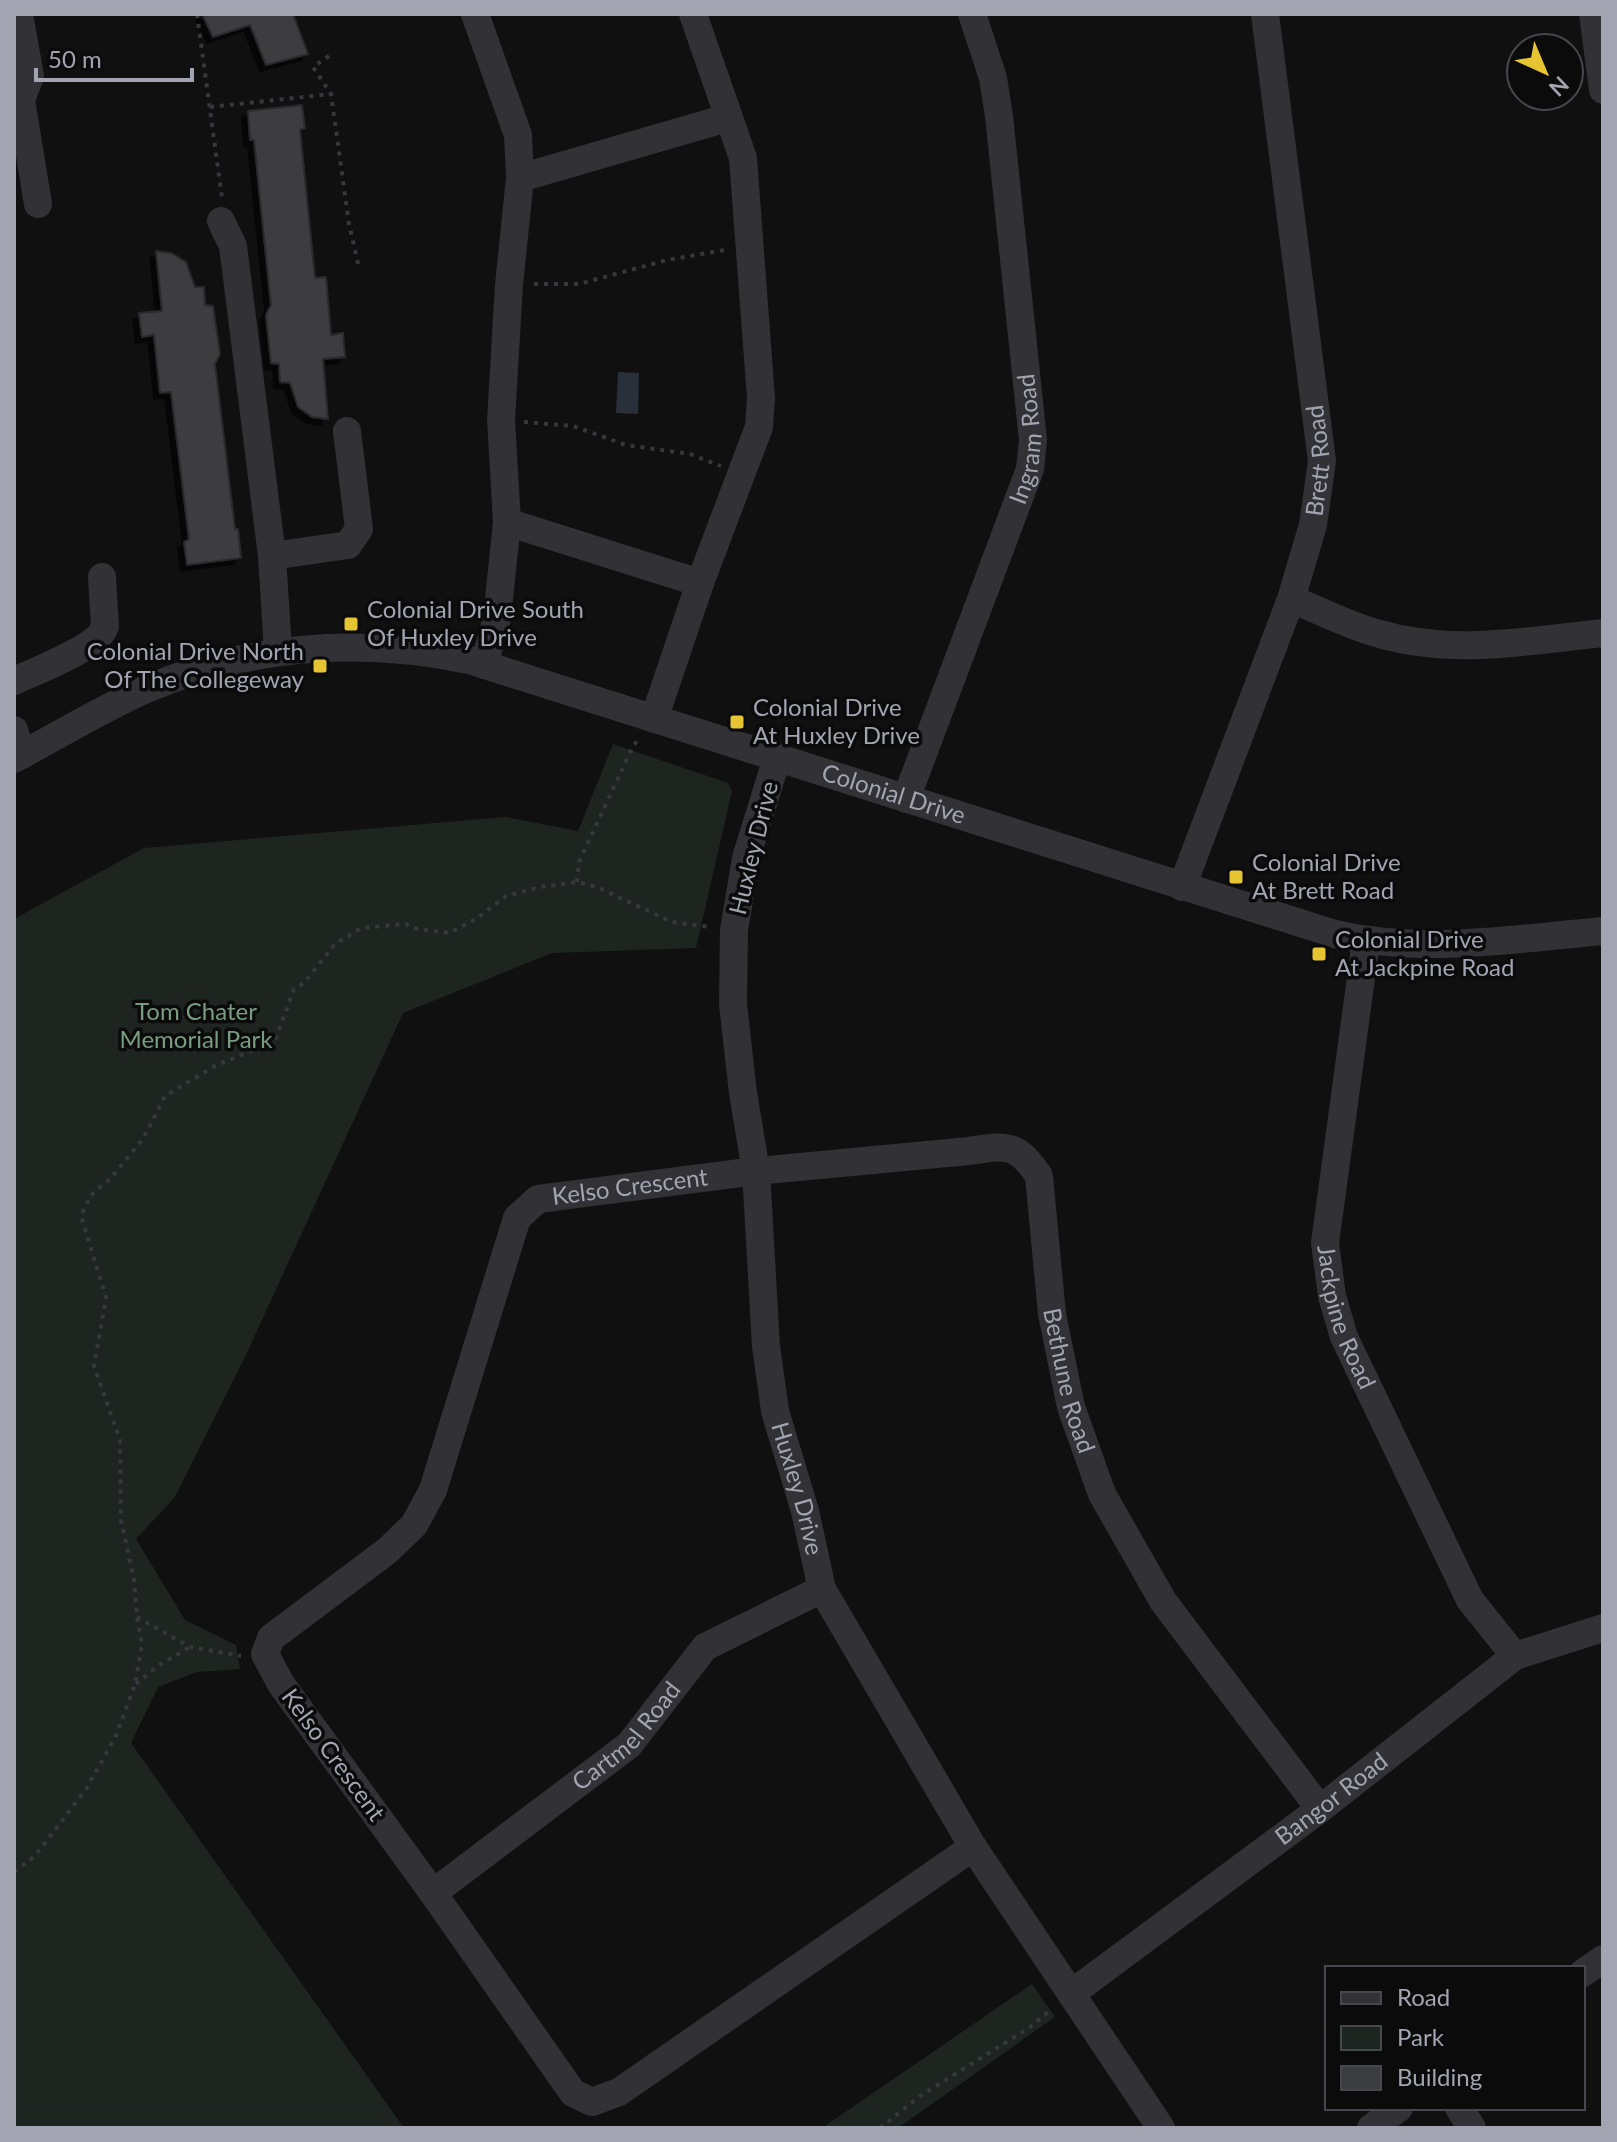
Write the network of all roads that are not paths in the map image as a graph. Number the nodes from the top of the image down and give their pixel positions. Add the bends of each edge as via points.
1 (19, 14) edge
2 (475, 14) edge
3 (693, 14) edge
4 (972, 14) edge
5 (1265, 14) edge
6 (1593, 14) edge
7 (1603, 90) edge
8 (18, 101) edge
9 (727, 118) junction
10 (520, 178) junction
11 (38, 204) dead end
12 (221, 221) road end
13 (347, 431) dead end
14 (507, 522) junction
15 (272, 556) junction
16 (102, 577) dead end
17 (700, 583) junction
18 (1291, 599) junction
19 (1603, 633) edge
20 (278, 651) junction
21 (484, 665) junction
22 (14, 681) edge
23 (654, 719) junction
24 (17, 748) edge
25 (777, 758) junction
26 (906, 799) junction
27 (1182, 887) junction
28 (1603, 931) edge
29 (1366, 941) junction
30 (756, 1171) junction
31 (822, 1589) junction
32 (1603, 1628) edge
33 (1515, 1656) junction
34 (1320, 1809) junction
35 (973, 1847) junction
36 (433, 1893) junction
37 (1603, 1959) edge
38 (1585, 1972) edge
39 (1072, 1993) junction
40 (1396, 2110) edge
41 (1460, 2110) edge
42 (1161, 2128) edge
43 (1371, 2128) edge
44 (1472, 2128) edge

1 - 8 street via 30,76
2 - 10 street via 518,135
3 - 9 street
4 - 26 street, Ingram Road via 999,116 1033,440 1030,469
5 - 18 street, Brett Road via 1322,461 1313,525
6 - 7 street
8 - 11 street
9 - 10 street
9 - 17 street via 743,158 761,398 759,427
10 - 14 street via 501,420
12 - 15 street via 233,246
13 - 15 street via 359,529 348,545
14 - 17 street
14 - 21 street via 497,618
15 - 20 street
16 - 22 street via 103,633
17 - 23 street
18 - 19 street via 1376,633 1429,644 1466,647
18 - 27 street, Brett Road
20 - 21 street, Colonial Drive via 381,646
20 - 24 street, Colonial Drive via 174,678
21 - 23 street, Colonial Drive
23 - 25 street, Colonial Drive
25 - 26 street, Colonial Drive
25 - 30 street, Huxley Drive via 746,858 734,930 733,1004
26 - 27 street, Colonial Drive
27 - 29 street, Colonial Drive
28 - 29 street, Colonial Drive via 1448,942
29 - 33 street, Jackpine Road via 1325,1243 1332,1296 1344,1337 1470,1600
30 - 31 street, Huxley Drive via 775,1411
30 - 34 street, Bethune Road via 1002,1146 1027,1158 1039,1176 1052,1314 1071,1407 1102,1494 1163,1601
30 - 36 street, Kelso Crescent via 538,1199 517,1218 433,1490 414,1525 271,1638 265,1654 281,1684
31 - 35 street, Huxley Drive
31 - 36 street, Cartmel Road via 705,1647 629,1745
32 - 33 street, Bangor Road
33 - 34 street, Bangor Road
34 - 39 street, Bangor Road
35 - 36 street, Kelso Crescent via 619,2092 592,2102 573,2093
35 - 39 street, Huxley Drive
37 - 38 street
39 - 42 street, Huxley Drive
40 - 43 street
41 - 44 street

